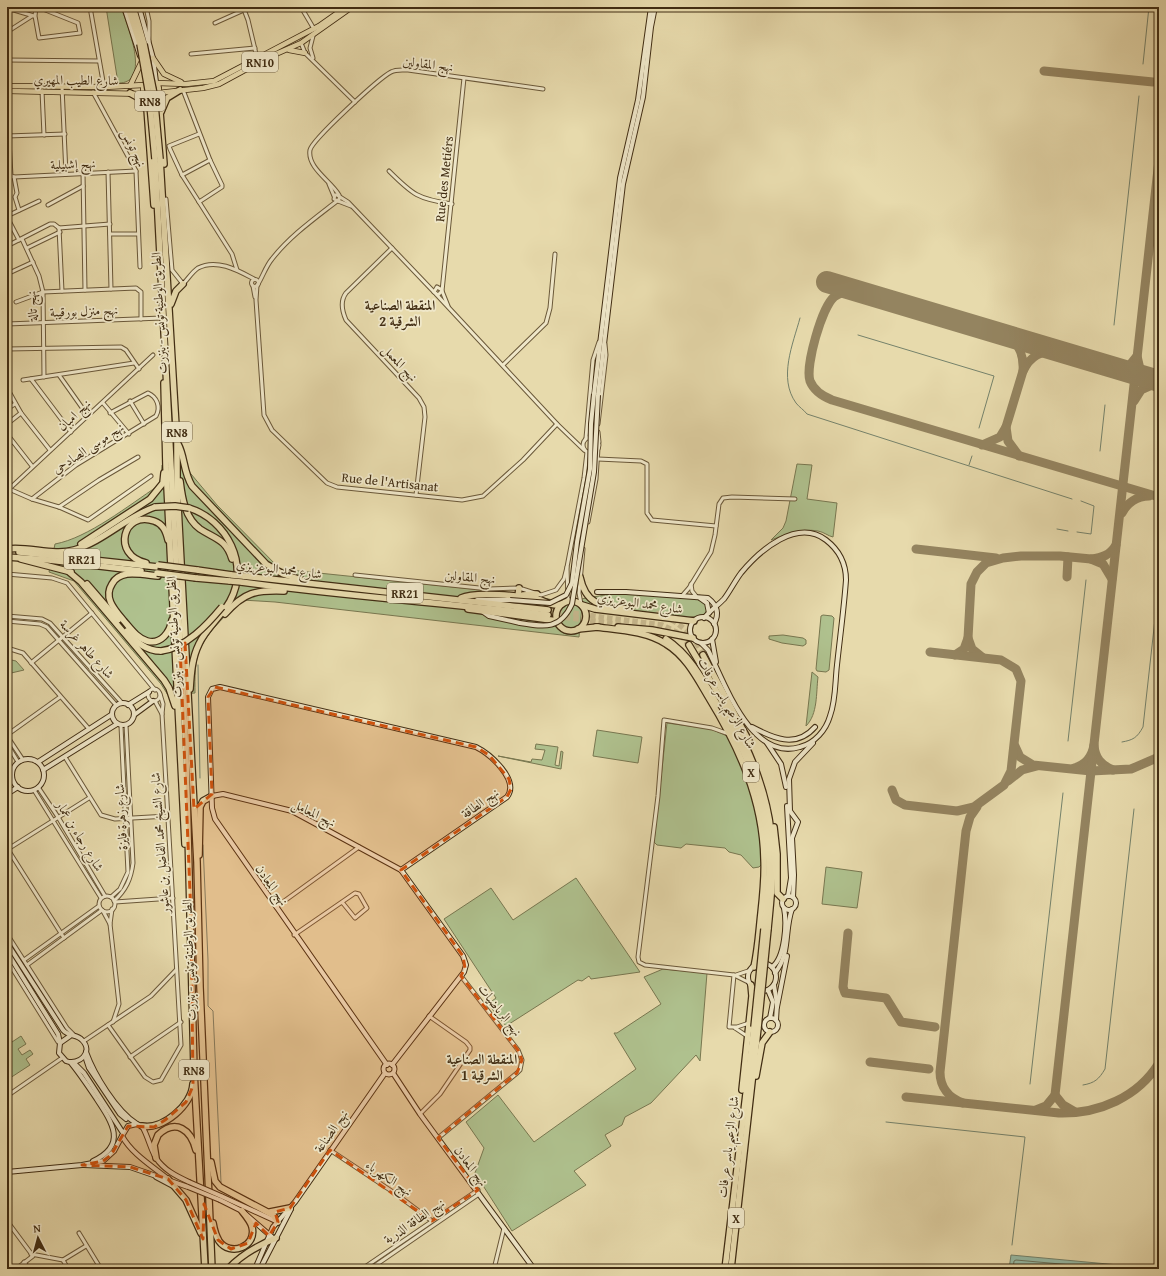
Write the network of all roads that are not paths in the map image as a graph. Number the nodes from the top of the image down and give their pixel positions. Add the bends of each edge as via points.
1 (37, 7) edge
2 (90, 7) edge
3 (124, 7) edge
4 (128, 7) edge
5 (133, 7) edge
6 (139, 7) edge
7 (146, 7) edge
8 (301, 7) edge
9 (346, 7) edge
10 (352, 7) edge
11 (651, 7) edge
12 (655, 7) edge
13 (9, 8) edge
14 (244, 8) edge
15 (34, 16) junction
16 (215, 23) dead end
17 (314, 29) junction
18 (7, 32) edge
19 (313, 36) junction
20 (144, 43) junction
21 (301, 43) junction
22 (255, 48) junction
23 (283, 51) junction
24 (305, 53) junction
25 (191, 54) dead end
26 (153, 58) junction
27 (257, 58) junction
28 (313, 58) junction
29 (7, 60) edge
30 (100, 60) junction
31 (141, 63) junction
32 (464, 78) junction
33 (156, 82) junction
34 (144, 84) junction
35 (186, 84) junction
36 (7, 86) edge
37 (130, 86) junction
38 (104, 87) junction
39 (62, 89) junction
40 (543, 89) dead end
41 (42, 90) junction
42 (181, 90) junction
43 (7, 91) edge
44 (93, 92) junction
45 (130, 92) junction
46 (145, 94) junction
47 (158, 94) junction
48 (356, 102) junction
49 (7, 105) edge
50 (146, 111) junction
51 (160, 112) junction
52 (65, 134) junction
53 (199, 134) junction
54 (44, 135) junction
55 (8, 136) edge
56 (162, 142) junction
57 (169, 146) junction
58 (158, 159) junction
59 (210, 160) junction
60 (136, 171) junction
61 (389, 171) dead end
62 (108, 172) junction
63 (83, 173) junction
64 (66, 174) junction
65 (182, 175) junction
66 (11, 177) edge
67 (329, 182) junction
68 (83, 186) junction
69 (339, 196) junction
70 (334, 197) junction
71 (166, 199) junction
72 (39, 201) dead end
73 (338, 201) junction
74 (199, 202) junction
75 (452, 204) junction
76 (48, 205) dead end
77 (351, 206) junction
78 (327, 208) junction
79 (19, 210) junction
80 (7, 216) edge
81 (110, 224) junction
82 (84, 225) junction
83 (59, 230) junction
84 (110, 234) junction
85 (138, 234) junction
86 (20, 240) junction
87 (166, 244) junction
88 (7, 246) edge
89 (27, 248) junction
90 (392, 248) junction
91 (160, 251) junction
92 (555, 254) dead end
93 (33, 262) junction
94 (140, 267) dead end
95 (237, 270) junction
96 (265, 270) junction
97 (7, 274) edge
98 (243, 274) junction
99 (255, 280) junction
100 (444, 281) junction
101 (183, 284) junction
102 (258, 284) junction
103 (426, 284) junction
104 (252, 285) junction
105 (438, 287) junction
106 (111, 289) junction
107 (85, 290) junction
108 (442, 290) junction
109 (62, 291) junction
110 (43, 292) junction
111 (435, 293) junction
112 (256, 300) junction
113 (16, 302) dead end
114 (169, 308) junction
115 (450, 309) junction
116 (163, 318) junction
117 (141, 319) junction
118 (44, 322) junction
119 (7, 324) edge
120 (602, 341) junction
121 (7, 349) edge
122 (44, 349) junction
123 (153, 355) dead end
124 (134, 363) junction
125 (503, 365) junction
126 (165, 366) junction
127 (139, 369) junction
128 (59, 375) junction
129 (44, 377) junction
130 (31, 379) junction
131 (23, 380) dead end
132 (7, 388) edge
133 (596, 394) junction
134 (130, 401) junction
135 (103, 403) junction
136 (15, 404) junction
137 (7, 409) edge
138 (21, 413) junction
139 (110, 413) junction
140 (88, 416) junction
141 (7, 424) edge
142 (144, 424) junction
143 (557, 424) junction
144 (71, 432) junction
145 (7, 434) edge
146 (129, 434) junction
147 (585, 439) junction
148 (573, 440) junction
149 (12, 442) junction
150 (599, 442) junction
151 (177, 443) junction
152 (7, 446) edge
153 (598, 448) junction
154 (50, 450) junction
155 (585, 451) junction
156 (138, 457) dead end
157 (598, 459) junction
158 (177, 460) junction
159 (32, 466) junction
160 (166, 467) junction
161 (151, 476) dead end
162 (8, 490) edge
163 (416, 495) junction
164 (32, 499) junction
165 (795, 499) dead end
166 (59, 507) junction
167 (716, 526) junction
168 (7, 550) edge
169 (52, 551) junction
170 (7, 557) edge
171 (21, 559) junction
172 (171, 560) junction
173 (567, 567) junction
174 (158, 570) junction
175 (68, 571) junction
176 (7, 574) edge
177 (355, 575) dead end
178 (580, 577) junction
179 (691, 584) junction
180 (333, 586) junction
181 (519, 588) junction
182 (597, 592) dead end
183 (173, 594) junction
184 (327, 594) junction
185 (537, 594) junction
186 (682, 596) junction
187 (696, 596) junction
188 (518, 597) junction
189 (460, 599) junction
190 (477, 600) junction
191 (565, 603) junction
192 (452, 604) junction
193 (582, 605) junction
194 (716, 606) junction
195 (482, 611) junction
196 (709, 612) junction
197 (92, 613) junction
198 (656, 613) tunnel mouth
199 (7, 616) edge
200 (704, 618) junction
201 (694, 620) junction
202 (7, 621) edge
203 (558, 621) junction
204 (215, 622) junction
205 (714, 624) junction
206 (596, 627) junction
207 (578, 629) junction
208 (63, 638) junction
209 (693, 638) junction
210 (666, 639) tunnel mouth
211 (712, 639) junction
212 (59, 641) junction
213 (701, 643) junction
214 (689, 645) tunnel mouth
215 (7, 648) edge
216 (703, 655) tunnel mouth
217 (32, 663) junction
218 (716, 665) junction
219 (149, 682) junction
220 (155, 690) junction
221 (150, 692) junction
222 (209, 692) joint
223 (160, 694) junction
224 (60, 697) junction
225 (154, 701) junction
226 (122, 703) junction
227 (128, 705) junction
228 (188, 705) junction
229 (116, 706) junction
230 (162, 714) junction
231 (111, 715) junction
232 (134, 715) junction
233 (723, 720) junction
234 (119, 725) junction
235 (126, 725) junction
236 (750, 725) junction
237 (815, 727) dead end
238 (712, 728) junction
239 (89, 729) junction
240 (179, 732) junction
241 (7, 735) edge
242 (731, 735) junction
243 (764, 740) junction
244 (815, 740) junction
245 (7, 744) edge
246 (65, 758) junction
247 (20, 761) junction
248 (38, 762) junction
249 (43, 770) junction
250 (12, 777) junction
251 (7, 781) edge
252 (762, 786) junction
253 (18, 787) junction
254 (36, 788) junction
255 (7, 794) edge
256 (212, 796) junction
257 (89, 798) junction
258 (168, 816) junction
259 (58, 817) junction
260 (769, 818) junction
261 (126, 819) junction
262 (131, 819) junction
263 (54, 820) junction
264 (359, 847) junction
265 (7, 848) edge
266 (197, 862) junction
267 (792, 865) junction
268 (401, 870) junction
269 (189, 872) junction
270 (103, 897) junction
271 (111, 897) junction
272 (786, 897) junction
273 (793, 897) junction
274 (174, 898) junction
275 (114, 902) junction
276 (342, 902) junction
277 (99, 906) junction
278 (276, 908) junction
279 (784, 908) junction
280 (112, 909) junction
281 (792, 909) junction
282 (102, 911) junction
283 (110, 924) junction
284 (766, 929) junction
285 (7, 934) edge
286 (61, 934) junction
287 (294, 935) junction
288 (64, 938) junction
289 (7, 943) edge
290 (787, 948) junction
291 (7, 952) edge
292 (7, 960) edge
293 (24, 960) junction
294 (27, 965) junction
295 (772, 967) junction
296 (752, 968) junction
297 (176, 970) junction
298 (776, 973) junction
299 (734, 975) junction
300 (461, 976) junction
301 (751, 984) junction
302 (774, 985) junction
303 (768, 990) junction
304 (778, 1007) junction
305 (430, 1016) junction
306 (770, 1018) junction
307 (776, 1020) junction
308 (112, 1022) junction
309 (181, 1022) junction
310 (108, 1025) junction
311 (753, 1026) junction
312 (733, 1028) junction
313 (770, 1032) junction
314 (72, 1036) junction
315 (747, 1036) junction
316 (84, 1041) junction
317 (60, 1045) junction
318 (86, 1053) junction
319 (130, 1056) junction
320 (62, 1058) junction
321 (73, 1063) junction
322 (387, 1065) junction
323 (392, 1065) junction
324 (194, 1071) junction
325 (385, 1073) junction
326 (393, 1073) junction
327 (750, 1091) junction
328 (7, 1096) edge
329 (743, 1110) junction
330 (420, 1114) junction
331 (140, 1125) junction
332 (122, 1134) junction
333 (438, 1138) junction
334 (208, 1139) junction
335 (330, 1150) junction
336 (156, 1158) junction
337 (199, 1160) junction
338 (89, 1163) junction
339 (82, 1165) junction
340 (143, 1171) junction
341 (7, 1172) edge
342 (168, 1179) junction
343 (188, 1184) junction
344 (176, 1187) junction
345 (478, 1192) junction
346 (221, 1198) junction
347 (295, 1202) junction
348 (290, 1208) junction
349 (210, 1211) junction
350 (242, 1211) junction
351 (266, 1212) junction
352 (7, 1220) edge
353 (278, 1222) junction
354 (433, 1222) junction
355 (504, 1226) junction
356 (281, 1229) junction
357 (79, 1233) dead end
358 (277, 1237) junction
359 (269, 1238) junction
360 (203, 1239) junction
361 (86, 1246) junction
362 (31, 1254) junction
363 (63, 1260) junction
364 (24, 1262) junction
365 (16, 1269) edge
366 (29, 1269) edge
367 (68, 1269) edge
368 (102, 1269) edge
369 (205, 1269) edge
370 (212, 1269) edge
371 (228, 1269) edge
372 (243, 1269) edge
373 (255, 1269) edge
374 (260, 1269) edge
375 (362, 1269) edge
376 (370, 1269) edge
377 (494, 1269) edge
378 (534, 1269) edge
379 (725, 1269) edge
380 (731, 1269) edge

1 - 15 street
1 - 15 street via 78,23 80,33 39,38
2 - 30 street
3 - 31 street
4 - 20 highway, الطريق الوطنية تونس - بنزرت / RN8
5 - 20 highway, الطريق الوطنية تونس - بنزرت / RN8
6 - 20 street
7 - 20 street via 149,21
8 - 17 street
9 - 17 main road, RN10
10 - 19 main road, RN10
11 - 120 street via 638,100 620,178
12 - 120 street via 643,97 623,184
13 - 15 street
14 - 16 street
14 - 22 street
15 - 18 street
17 - 21 main road
17 - 27 main road, RN10
19 - 21 main road, RN10
19 - 28 street via 310,48
20 - 26 street
20 - 58 highway, الطريق الوطنية تونس - بنزرت / RN8, bridge via 154,94
21 - 23 main road, RN10
21 - 24 street
22 - 25 street
22 - 27 street
23 - 24 main road via 295,50
23 - 42 main road, RN10 via 219,84
24 - 28 street
26 - 33 street
26 - 35 main road via 164,74
27 - 35 main road, RN10 via 214,81
28 - 48 street
29 - 30 street
30 - 38 street
31 - 34 street
31 - 37 main road
32 - 40 street, نهج المقاولين
32 - 48 street, نهج المقاولين via 396,70
32 - 75 street, Rue des Metiérs
33 - 34 main road, RN10
33 - 35 main road, RN10
33 - 47 main road
34 - 37 main road, شارع الطيب المهيري / RN10
34 - 46 main road
36 - 39 main road, شارع الطيب المهيري / RN10
37 - 38 main road, شارع الطيب المهيري / RN10
38 - 39 main road, شارع الطيب المهيري / RN10
39 - 41 main road, شارع الطيب المهيري / RN10
39 - 44 main road, شارع الطيب المهيري / RN10
39 - 52 street
41 - 43 main road, شارع الطيب المهيري / RN10
41 - 54 street
42 - 47 main road, RN10
42 - 51 highway via 167,98
42 - 53 street
44 - 45 main road, شارع الطيب المهيري / RN10
44 - 60 street, نهج تونس
45 - 46 main road, شارع الطيب المهيري / RN10
45 - 50 highway via 144,103
46 - 47 main road, RN10 via 153,97
46 - 50 highway
47 - 51 highway
48 - 67 street, نهج المقاولين via 313,142 310,150 312,164
49 - 55 street
50 - 91 highway
51 - 56 highway
52 - 54 street
52 - 64 street
53 - 57 street
53 - 59 street
54 - 55 street
55 - 66 street
56 - 57 street
56 - 71 highway
57 - 65 street
58 - 87 highway, الطريق الوطنية تونس - بنزرت / RN8
58 - 91 highway, الطريق الوطنية تونس - بنزرت / RN8
59 - 65 street
59 - 74 street via 222,186
60 - 62 street, نهج إشبيلية
60 - 85 street, نهج تونس
61 - 75 street via 414,194
62 - 63 street, نهج إشبيلية
62 - 81 street
63 - 64 street, نهج إشبيلية
63 - 68 street
64 - 66 street, نهج إشبيلية
65 - 74 street
66 - 79 street via 17,193 15,197
67 - 69 street, نهج المقاولين
67 - 70 street, نهج المقاولين
68 - 76 street
68 - 82 street
69 - 70 street
69 - 73 street
69 - 77 street, نهج المقاولين
70 - 73 street
70 - 78 street, Rue de l'Artisanat
71 - 87 highway, RN8
71 - 101 street via 172,270
72 - 79 street
73 - 77 street, نهج المقاولين
73 - 78 street, Rue de l'Artisanat
74 - 95 street via 232,254
75 - 100 street, Rue des Metiérs
77 - 90 street, نهج المقاولين
78 - 96 street, Rue de l'Artisanat via 282,248
79 - 80 street
80 - 86 street, نهج تالة
81 - 82 street
81 - 84 street
82 - 83 street
82 - 107 street
83 - 86 street via 54,224 50,224
83 - 89 street
83 - 109 street
84 - 85 street
84 - 106 street
85 - 94 street, نهج تونس
86 - 88 street
86 - 89 street, نهج تالة
87 - 114 highway, الطريق الوطنية تونس - بنزرت / RN8
89 - 93 street, نهج تالة
90 - 103 street, نهج المقاولين
90 - 163 street, نهج المعمل via 346,293 342,308 346,320 419,398 424,407
91 - 116 highway, الطريق الوطنية تونس - بنزرت / RN8
92 - 125 street via 550,308 546,323
93 - 97 street
93 - 110 street, نهج تالة
95 - 98 street
95 - 101 street via 208,265 198,268
96 - 99 street, Rue de l'Artisanat
96 - 102 street, Rue de l'Artisanat
98 - 99 street
98 - 104 street
99 - 102 street
99 - 104 street
100 - 105 street
100 - 108 street, Rue des Metiérs
101 - 114 highway via 174,295
102 - 104 street
102 - 112 street, Rue de l'Artisanat
103 - 105 street
103 - 111 street, نهج المقاولين
104 - 112 street, Rue de l'Artisanat
105 - 108 street
105 - 111 street
106 - 107 street
106 - 117 street via 139,289
107 - 109 street
108 - 111 street via 440,295
108 - 115 street, نهج المقاولين
109 - 110 street
110 - 113 street
110 - 118 street, نهج تالة
111 - 115 street, نهج المقاولين
112 - 163 street, Rue de l'Artisanat via 263,408 272,430 327,483 337,487
114 - 151 highway, الطريق الوطنية تونس - بنزرت / RN8
115 - 125 street, نهج المقاولين
116 - 117 street, نهج منزل بورقيبة
116 - 126 highway, الطريق الوطنية تونس - بنزرت / RN8
117 - 118 street, نهج منزل بورقيبة
118 - 119 street, نهج منزل بورقيبة
118 - 122 street, نهج تالة
120 - 133 street
120 - 147 street via 593,360
120 - 150 street via 606,350 598,425
121 - 122 street
122 - 124 street via 117,347 126,350
122 - 129 street, نهج تالة
123 - 127 street, نهج امبان
124 - 127 street
124 - 128 street
125 - 143 street, نهج المقاولين
126 - 160 highway, RN8
126 - 269 highway, الطريق الوطنية تونس - بنزرت / RN8 via 186,754
127 - 135 street, نهج امبان
128 - 129 street
128 - 140 street
129 - 130 street
130 - 131 street
130 - 144 street
132 - 136 street
133 - 190 street, bridge via 591,424 590,469 572,583 566,595 550,603
133 - 195 street, bridge via 594,472 572,604 562,620 555,624 539,626 489,616
134 - 139 street
134 - 142 street
134 - 142 street, نهج موسى الصادحي via 150,393 158,403 156,416
135 - 139 street
135 - 140 street, نهج امبان
136 - 137 street
136 - 138 street
138 - 141 street
138 - 154 street
139 - 146 street
140 - 144 street, نهج امبان
142 - 146 street, نهج موسى الصادحي
143 - 148 street, نهج المقاولين
143 - 163 street, Rue de l'Artisanat via 523,460 483,496 462,500
144 - 154 street, نهج امبان
145 - 149 street
146 - 164 street, نهج موسى الصادحي via 76,466
147 - 148 street
147 - 150 street via 593,437
147 - 155 street via 582,445
148 - 155 street, نهج المقاولين
149 - 152 street
149 - 159 street
150 - 153 street
151 - 158 highway, الطريق الوطنية تونس - بنزرت / RN8
151 - 180 highway via 192,486 266,564 289,576
153 - 155 street via 593,453
153 - 157 street
154 - 159 street, نهج امبان
155 - 173 street via 584,478
156 - 166 street
157 - 167 street via 641,461 647,464 647,513 652,520
157 - 178 street
158 - 175 highway, bridge via 186,511 196,526 226,546 233,560 232,584 222,607 183,644 162,651 148,649 136,641 80,577
158 - 228 highway, الطريق الوطنية تونس - بنزرت / RN8
159 - 162 street, نهج امبان
160 - 169 highway via 163,484 150,499 84,542 70,549
160 - 172 highway, RN8
161 - 166 street via 91,520
162 - 164 street
164 - 166 street
165 - 167 street via 727,497 718,504
167 - 179 street via 711,552
168 - 169 highway via 16,548
168 - 174 highway, شارع محمد البوعزيزي / RR21
169 - 204 highway, bridge via 66,552 87,545 134,516 156,507 189,508 206,515 220,528 233,547 236,557 235,588 230,601
170 - 171 highway, شارع محمد البوعزيزي / RR21
171 - 174 highway, شارع محمد البوعزيزي / RR21
171 - 175 highway
172 - 174 highway via 164,528 150,519 136,521 125,535 125,547 135,559
172 - 183 highway, RN8
173 - 185 street via 564,579 556,590 546,595
173 - 191 street
174 - 180 highway, شارع محمد البوعزيزي / RR21, bridge via 197,570
174 - 183 highway via 126,574 115,579 109,595 113,607 134,633 151,642 164,637 172,622
174 - 184 highway, شارع محمد البوعزيزي / RR21, bridge via 196,578
175 - 240 highway via 81,582 164,680 175,703
176 - 197 street via 60,580 71,588
177 - 181 street, نهج المقاولين via 489,589
178 - 193 street via 579,593
178 - 198 highway via 587,595 597,604
179 - 186 street
179 - 187 street
180 - 189 highway, شارع محمد البوعزيزي / RR21
181 - 185 street, نهج المقاولين
181 - 188 highway
182 - 186 street
183 - 240 highway, RN8
184 - 192 highway, شارع محمد البوعزيزي / RR21
184 - 204 highway via 255,592 241,598
185 - 188 highway
186 - 187 street
187 - 194 street via 708,598
187 - 196 street via 704,600
188 - 189 highway via 478,594
188 - 191 highway via 538,599 554,605
189 - 190 highway, شارع محمد البوعزيزي / RR21
190 - 192 highway, شارع محمد البوعزيزي / RR21 via 548,612
191 - 193 highway via 573,601
191 - 203 highway via 557,612
192 - 195 highway, شارع محمد البوعزيزي
193 - 201 highway, شارع محمد البوعزيزي via 670,619
193 - 207 highway via 586,611 586,618
194 - 196 street
194 - 205 street
194 - 244 street via 755,558 785,537 802,532 815,534 823,538 838,553 846,572 832,708 828,723
195 - 203 highway, شارع محمد البوعزيزي
196 - 200 street
197 - 208 street
197 - 219 street
199 - 208 street, شارع طاهر غرسة via 45,620 50,622
200 - 201 street
200 - 205 street
201 - 209 street via 690,629
202 - 212 street, شارع طاهر غرسة via 44,626
203 - 207 highway via 566,629
204 - 228 highway via 204,634 195,652
205 - 211 street
206 - 207 highway, شارع محمد البوعزيزي
206 - 209 highway, شارع محمد البوعزيزي via 632,628
206 - 233 highway via 651,637 670,647 690,668
208 - 212 street
208 - 226 street, شارع طاهر غرسة
209 - 213 street
210 - 284 highway, شارع الزعيم ياسر عرفات / X via 685,654 694,666 734,733 754,778 768,841
211 - 213 street
211 - 218 street
212 - 217 street
212 - 229 street, شارع طاهر غرسة
213 - 218 street
214 - 252 highway, شارع الزعيم ياسر عرفات / X via 745,742
215 - 217 street via 21,651
216 - 252 highway via 750,744 759,768
217 - 224 street
218 - 236 street via 733,703
219 - 220 street
219 - 221 street
220 - 221 street
220 - 223 street
221 - 225 street via 148,698
221 - 227 street
222 - 256 street, نهج المعادن
222 - 268 street, نهج الطاقة via 215,688 227,689 476,747 489,755 509,779 511,789 507,797
223 - 225 street
223 - 230 street, شارع الشيخ محمد الفاضل بن عاشور
224 - 239 street
224 - 241 street
225 - 230 street
225 - 232 street
226 - 227 street
226 - 229 street
227 - 232 street
228 - 266 highway, الطريق الوطنية تونس - بنزرت / RN8
229 - 231 street
230 - 258 street, شارع الشيخ محمد الفاضل بن عاشور
231 - 234 street
231 - 239 street
232 - 235 street via 132,721
233 - 238 street via 719,726
233 - 242 highway
234 - 235 street
234 - 246 street
234 - 261 street, شارع زهرة فايزة
235 - 262 street, شارع زهرة فايزة
236 - 237 street via 787,741 803,737
236 - 243 street
238 - 242 street
238 - 299 street via 664,720 658,796 638,956 639,962 645,965
239 - 248 street
240 - 269 highway, RN8 via 185,854
241 - 247 street
242 - 296 highway via 753,790 764,851 763,890
243 - 244 street via 776,747 788,749 805,746
243 - 267 street via 779,760 785,775
244 - 267 street via 795,762 789,778 790,811 798,823 792,838
245 - 247 street
246 - 249 street
246 - 257 street
247 - 248 street
247 - 250 street via 12,772
248 - 249 street
249 - 254 street via 44,780
250 - 251 street
250 - 253 street
252 - 260 highway, شارع الزعيم ياسر عرفات / X
253 - 254 street via 23,790
253 - 255 street
254 - 259 street, شارع رجاء بن عمار
254 - 263 street, شارع رجاء بن عمار
256 - 264 street, نهج المعامل via 223,794 288,810
256 - 266 highway via 200,807 200,845
256 - 278 street, نهج المعادن via 213,814 217,823
257 - 259 street
257 - 261 street via 101,815 115,820
258 - 262 street
258 - 274 street, شارع الشيخ محمد الفاضل بن عاشور
259 - 263 street
259 - 270 street, شارع رجاء بن عمار
260 - 272 highway via 776,841 777,893
260 - 284 highway, شارع الزعيم ياسر عرفات / X via 773,867
261 - 262 street
261 - 271 street, شارع زهرة فايزة via 128,872 120,889
262 - 275 street, شارع زهرة فايزة via 132,874 122,894
263 - 265 street
263 - 270 street, شارع رجاء بن عمار
264 - 268 street, نهج المعامل
264 - 278 street
265 - 286 street
266 - 334 highway, الطريق الوطنية تونس - بنزرت / RN8
267 - 272 street
267 - 273 street
268 - 300 street via 463,956 465,968
269 - 324 highway, الطريق الوطنية تونس - بنزرت / RN8
270 - 271 street
270 - 277 street
271 - 275 street
272 - 273 street
272 - 279 street via 782,904
273 - 281 street via 796,903
274 - 275 street
274 - 297 street, شارع الشيخ محمد الفاضل بن عاشور
275 - 280 street
276 - 276 street via 357,893 368,908 354,918
276 - 287 street
277 - 282 street
277 - 286 street
278 - 287 street, نهج المعادن
279 - 281 street
279 - 295 street via 781,955
280 - 282 street
280 - 283 street
281 - 290 street
282 - 283 street
282 - 288 street
283 - 308 street via 119,1004
284 - 311 highway, bridge
285 - 293 street
286 - 288 street
286 - 293 street
287 - 322 street, نهج المعادن
288 - 294 street
289 - 314 street via 63,1030
290 - 298 street
290 - 304 street
291 - 317 street via 58,1034
292 - 317 street
293 - 294 street
294 - 314 street
295 - 296 street via 763,964
295 - 298 street
296 - 299 street
296 - 301 street via 749,976
297 - 308 street via 151,996
297 - 309 street, شارع الشيخ محمد الفاضل بن عاشور
298 - 302 street
299 - 301 street
299 - 312 street via 729,1028
300 - 305 street
300 - 333 street, نهج الرياضيات via 518,1050 521,1064 518,1073
301 - 303 street via 757,990
301 - 311 highway
302 - 303 street
302 - 304 street
303 - 306 street via 773,1002
304 - 307 street
305 - 323 street
305 - 330 street via 466,1042 470,1050 440,1094
306 - 307 street
306 - 313 street via 765,1021 764,1026
307 - 313 street via 777,1028
308 - 310 street
309 - 319 street
309 - 319 street, شارع الشيخ محمد الفاضل بن عاشور via 181,1047 159,1082 145,1078
310 - 316 street
310 - 319 street
311 - 312 street
311 - 315 highway
311 - 327 highway, شارع الزعيم ياسر عرفات / X
311 - 329 highway, شارع الزعيم ياسر عرفات
312 - 315 street
313 - 327 highway via 762,1043 755,1080
314 - 316 street
314 - 317 street
315 - 329 highway via 741,1100
316 - 318 street
317 - 320 street
318 - 321 street via 81,1060
318 - 331 street via 119,1107 130,1120
320 - 321 street
320 - 328 street
321 - 332 street via 84,1073
321 - 338 street via 112,1122 114,1130 112,1148 102,1157
322 - 323 street
322 - 325 street via 384,1067
323 - 326 street
324 - 331 highway via 194,1086 180,1108 159,1124 149,1127
324 - 337 highway, الطريق الوطنية تونس - بنزرت / RN8
325 - 326 street
325 - 335 street, نهج الصناعة
326 - 330 street, نهج المعادن
327 - 380 highway, شارع الزعيم ياسر عرفات / X
329 - 379 highway, شارع الزعيم ياسر عرفات
330 - 333 street, نهج المعادن
331 - 332 street via 128,1126
331 - 336 street
332 - 338 street via 111,1155 103,1161
332 - 342 street via 134,1152
333 - 345 street, نهج المعادن
334 - 349 highway, الطريق الوطنية تونس - بنزرت / RN8
334 - 351 highway via 216,1183
335 - 347 street, نهج الصناعة
335 - 354 street, نهج الكهرباء
336 - 337 highway via 154,1145 158,1135 167,1128 177,1127 189,1133
336 - 343 street via 172,1174
337 - 360 highway, الطريق الوطنية تونس - بنزرت / RN8
338 - 339 street
339 - 340 street via 118,1165
339 - 341 street
340 - 342 street
340 - 344 street
342 - 343 street
342 - 344 highway
343 - 346 street, bridge
344 - 360 highway via 193,1212
345 - 354 street, نهج الطاقة الذرية
345 - 355 street, نهج المعادن
346 - 350 street
346 - 353 street
347 - 348 street, نهج الصناعة
347 - 356 street, نهج الصناعة
348 - 351 highway
348 - 353 street, نهج الصناعة
349 - 350 highway via 218,1240 225,1247 236,1249 248,1243 252,1232 250,1223
349 - 370 highway, الطريق الوطنية تونس - بنزرت / RN8
350 - 359 street
351 - 353 highway via 275,1216
352 - 362 street
353 - 356 street
353 - 359 street, نهج الصناعة
354 - 375 street, نهج الطاقة الذرية
354 - 376 street, نهج الطاقة الذرية
355 - 377 street
355 - 378 street, نهج المعادن
356 - 358 street, نهج الصناعة
357 - 361 street
358 - 359 highway
358 - 374 street, نهج الصناعة
359 - 371 highway
359 - 373 street, نهج الصناعة
360 - 369 highway, الطريق الوطنية تونس - بنزرت / RN8
361 - 363 street
361 - 368 street
362 - 363 street
362 - 364 street via 33,1256
363 - 367 street
364 - 365 street
364 - 366 street
371 - 372 highway via 235,1266

